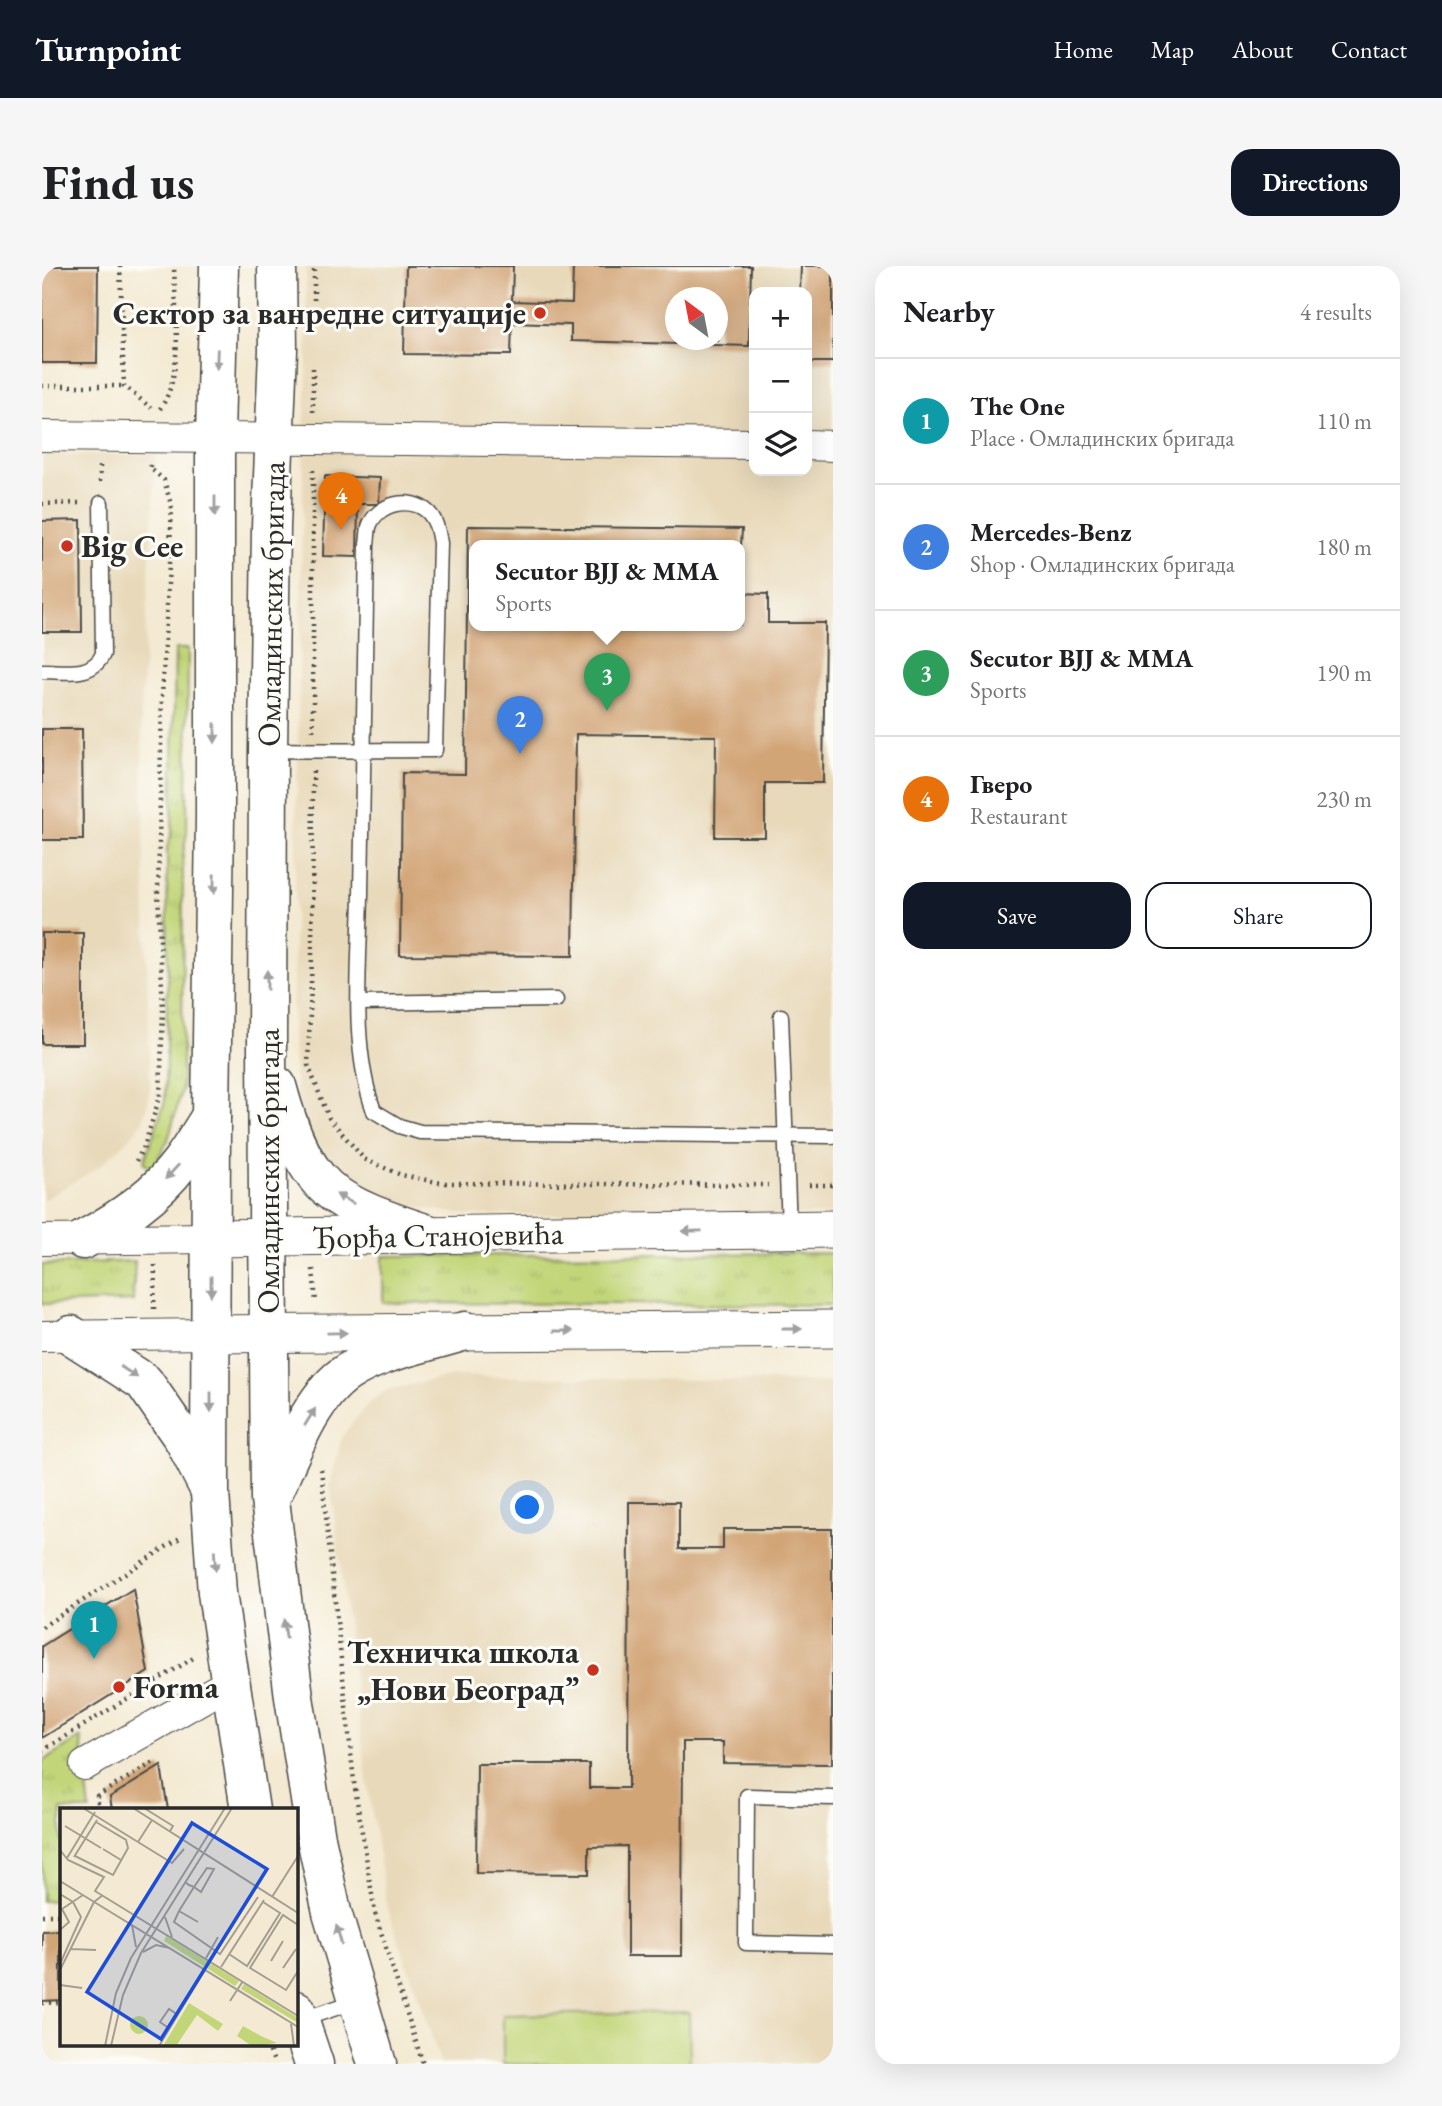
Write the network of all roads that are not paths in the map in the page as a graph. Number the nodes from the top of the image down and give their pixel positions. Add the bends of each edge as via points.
1 (219, 266) edge
2 (277, 266) edge
3 (42, 436) edge
4 (274, 437) junction
5 (215, 438) junction
6 (749, 444) edge
7 (812, 445) edge
8 (833, 446) edge
9 (101, 503) road end
10 (42, 671) edge
11 (268, 750) junction
12 (362, 750) junction
13 (556, 1000) dead end
14 (359, 1003) junction
15 (781, 1016) dead end
16 (267, 1048) junction
17 (211, 1116) junction
18 (785, 1136) junction
19 (833, 1136) edge
20 (789, 1229) junction
21 (833, 1229) edge
22 (431, 1235) junction
23 (268, 1237) junction
24 (211, 1238) junction
25 (83, 1240) junction
26 (42, 1241) edge
27 (833, 1329) edge
28 (465, 1331) junction
29 (268, 1333) junction
30 (211, 1334) junction
31 (57, 1335) edge
32 (210, 1493) junction
33 (270, 1500) junction
34 (230, 1682) junction
35 (85, 1765) dead end
36 (833, 1798) edge
37 (250, 1808) edge
38 (833, 1945) edge
39 (357, 2001) junction
40 (298, 2017) edge
41 (298, 2020) edge
42 (314, 2064) edge
43 (377, 2064) edge

1 -> 5 main road, Омладинских бригада
2 - 4 main road, Омладинских бригада
3 - 5 street via 100,437 156,425
4 - 5 street
4 - 6 street
4 - 11 main road, Омладинских бригада
5 -> 17 main road, Омладинских бригада
7 - 8 street
9 - 10 lane via 103,654 83,671
11 - 12 lane
16 -> 11 main road, Омладинских бригада
12 - 12 lane via 435,750 440,543 438,526 428,512 412,503 395,503 379,512 369,526
12 - 14 lane
13 - 14 lane
14 - 18 lane via 368,1096 374,1111 399,1126 421,1132
15 - 18 lane
22 -> 16 main road via 388,1220 325,1186 302,1154 286,1120
16 - 23 main road, Омладинских бригада
17 - 24 main road, Омладинских бригада
17 -> 25 main road via 180,1163 146,1199
18 - 19 lane
18 - 20 lane
20 - 21 street, Ђорђа Станојевића
20 -> 22 street, Ђорђа Станојевића
22 - 23 street, Ђорђа Станојевића
23 - 24 street, Ђорђа Станојевића
23 - 29 main road, Омладинских бригада
24 - 25 street, Ђорђа Станојевића
24 -> 30 main road, Омладинских бригада
25 - 26 street, Ђорђа Станојевића
28 -> 27 street
29 -> 28 street
33 -> 28 main road via 306,1421 346,1373 370,1360
29 - 30 street
29 - 33 main road, Омладинских бригада
30 - 31 street
30 -> 32 main road, Омладинских бригада
31 -> 32 main road via 144,1382 184,1440
32 -> 34 main road, Омладинских бригада via 217,1593
39 -> 33 main road, Омладинских бригада via 316,1838 293,1697
34 - 35 street
34 - 37 main road, Омладинских бригада
36 - 38 lane via 747,1796 746,1943
39 - 40 lane
39 - 43 main road, Омладинских бригада
41 - 42 main road

